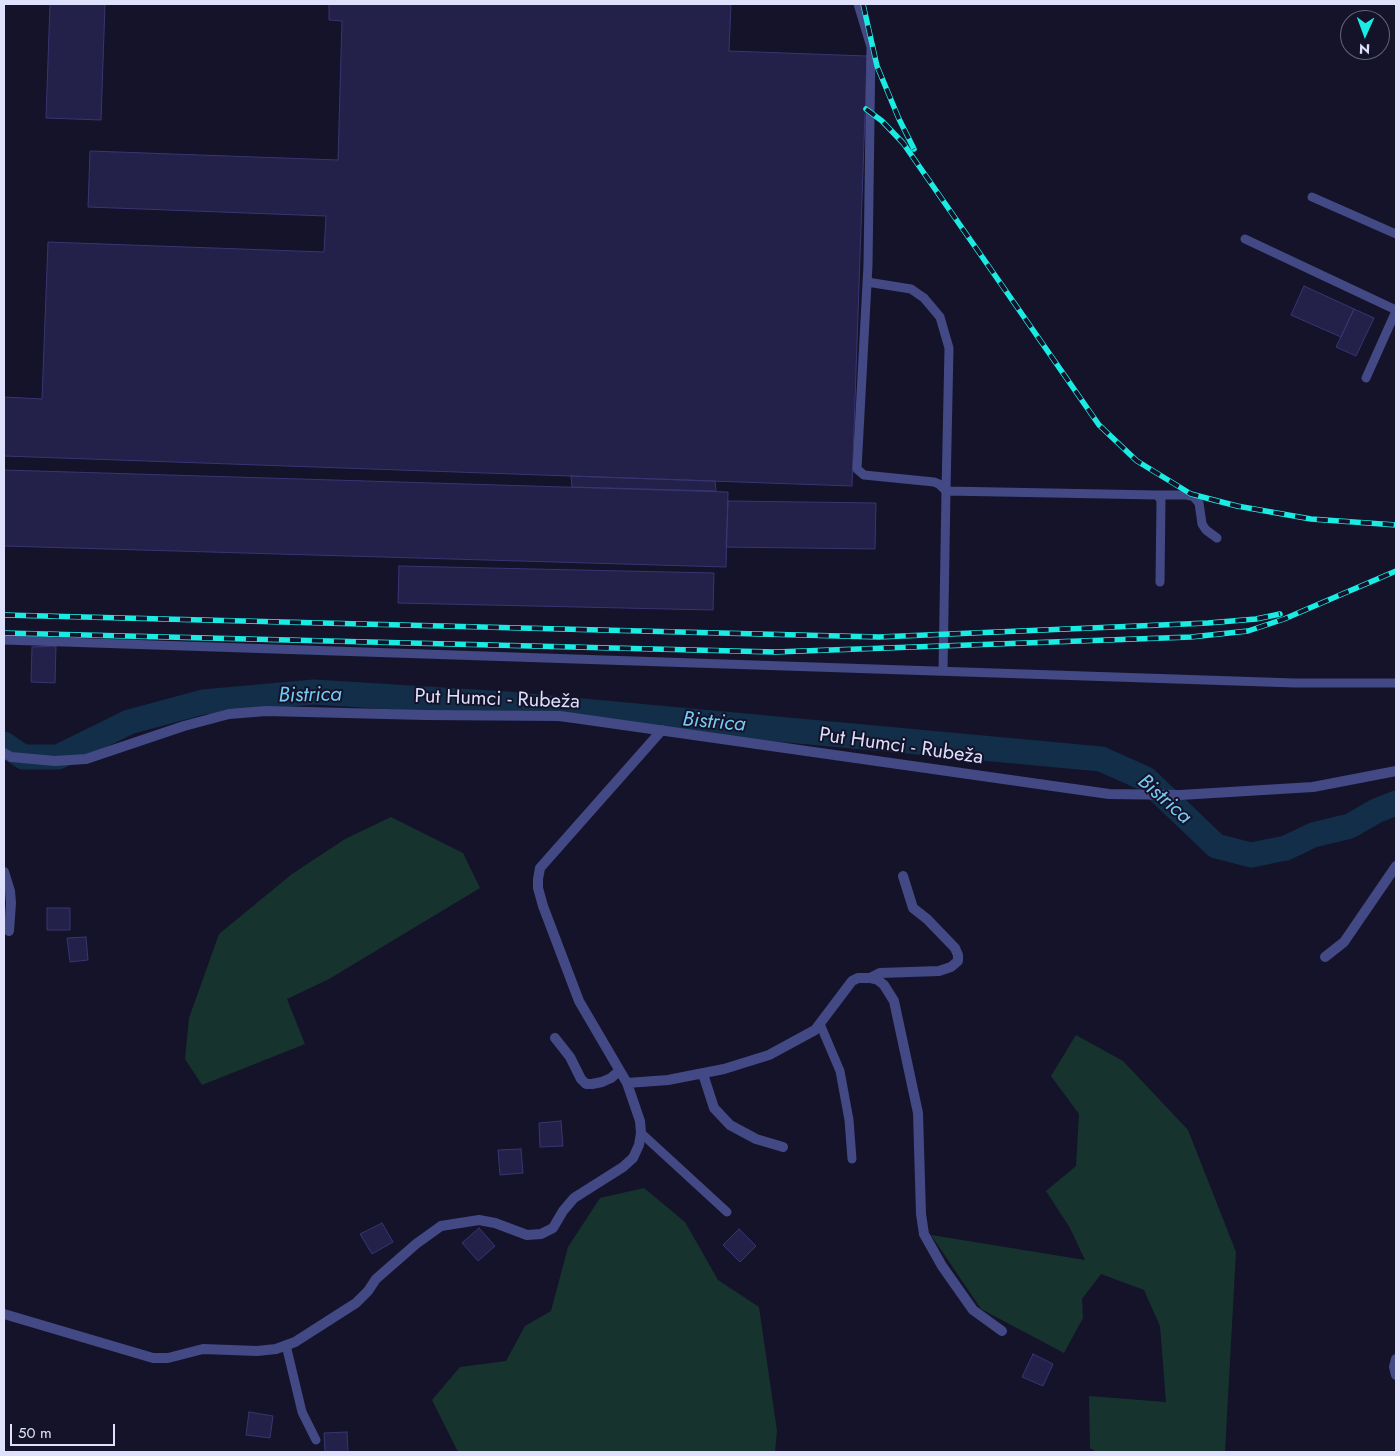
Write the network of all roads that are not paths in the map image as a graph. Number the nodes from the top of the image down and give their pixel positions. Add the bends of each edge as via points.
1 (858, 4) edge
2 (1312, 197) dead end
3 (1396, 234) edge
4 (1245, 239) dead end
5 (867, 282) junction
6 (1396, 310) edge
7 (1366, 378) dead end
8 (946, 491) junction
9 (1157, 495) junction
10 (1217, 538) dead end
11 (1160, 582) dead end
12 (4, 640) edge
13 (944, 671) junction
14 (1396, 683) edge
15 (662, 730) junction
16 (4, 753) edge
17 (1396, 770) edge
18 (1396, 866) edge
19 (4, 872) edge
20 (903, 876) dead end
21 (8, 931) dead end
22 (1326, 957) dead end
23 (870, 978) junction
24 (820, 1024) junction
25 (556, 1038) dead end
26 (620, 1071) junction
27 (702, 1074) junction
28 (627, 1083) junction
29 (641, 1133) junction
30 (783, 1147) dead end
31 (852, 1160) dead end
32 (727, 1212) dead end
33 (4, 1314) edge
34 (1002, 1331) dead end
35 (286, 1346) junction
36 (1396, 1359) edge
37 (1396, 1375) edge
38 (316, 1440) dead end

1 - 5 lane via 871,47
2 - 3 lane
4 - 6 lane
5 - 8 lane via 911,289 924,298 940,317 949,348
5 - 8 lane via 858,469 864,476 934,482
6 - 7 lane
8 - 9 lane
8 - 13 lane
9 - 10 lane via 1194,497 1199,503 1202,524
9 - 11 lane via 1161,500
12 - 13 lane
13 - 14 lane
15 - 16 street, Put Humci - Rubeža via 560,716 266,711 229,714 184,726 86,759 55,761 11,757
15 - 17 street, Put Humci - Rubeža via 1109,794 1180,795 1313,787
15 - 26 street via 540,868 538,879 543,906 579,1001
18 - 22 street via 1344,942
19 - 21 street via 11,903
20 - 23 street via 913,908 955,948 958,961 939,971 880,973
23 - 24 street via 852,981
23 - 34 street via 884,985 894,1001 918,1113 920,1214 924,1234 973,1310
24 - 27 street via 815,1030 769,1055
24 - 31 lane via 840,1071
25 - 26 street via 586,1084 602,1082
26 - 28 street
27 - 28 street
27 - 30 street via 714,1108 730,1125 756,1139
28 - 29 street
29 - 32 lane
29 - 35 street via 633,1158 574,1198 553,1228 527,1235 495,1222 479,1220 441,1226 376,1279 356,1303
33 - 35 street via 153,1358 168,1358 203,1349 257,1351
35 - 38 lane via 302,1412
36 - 37 street

